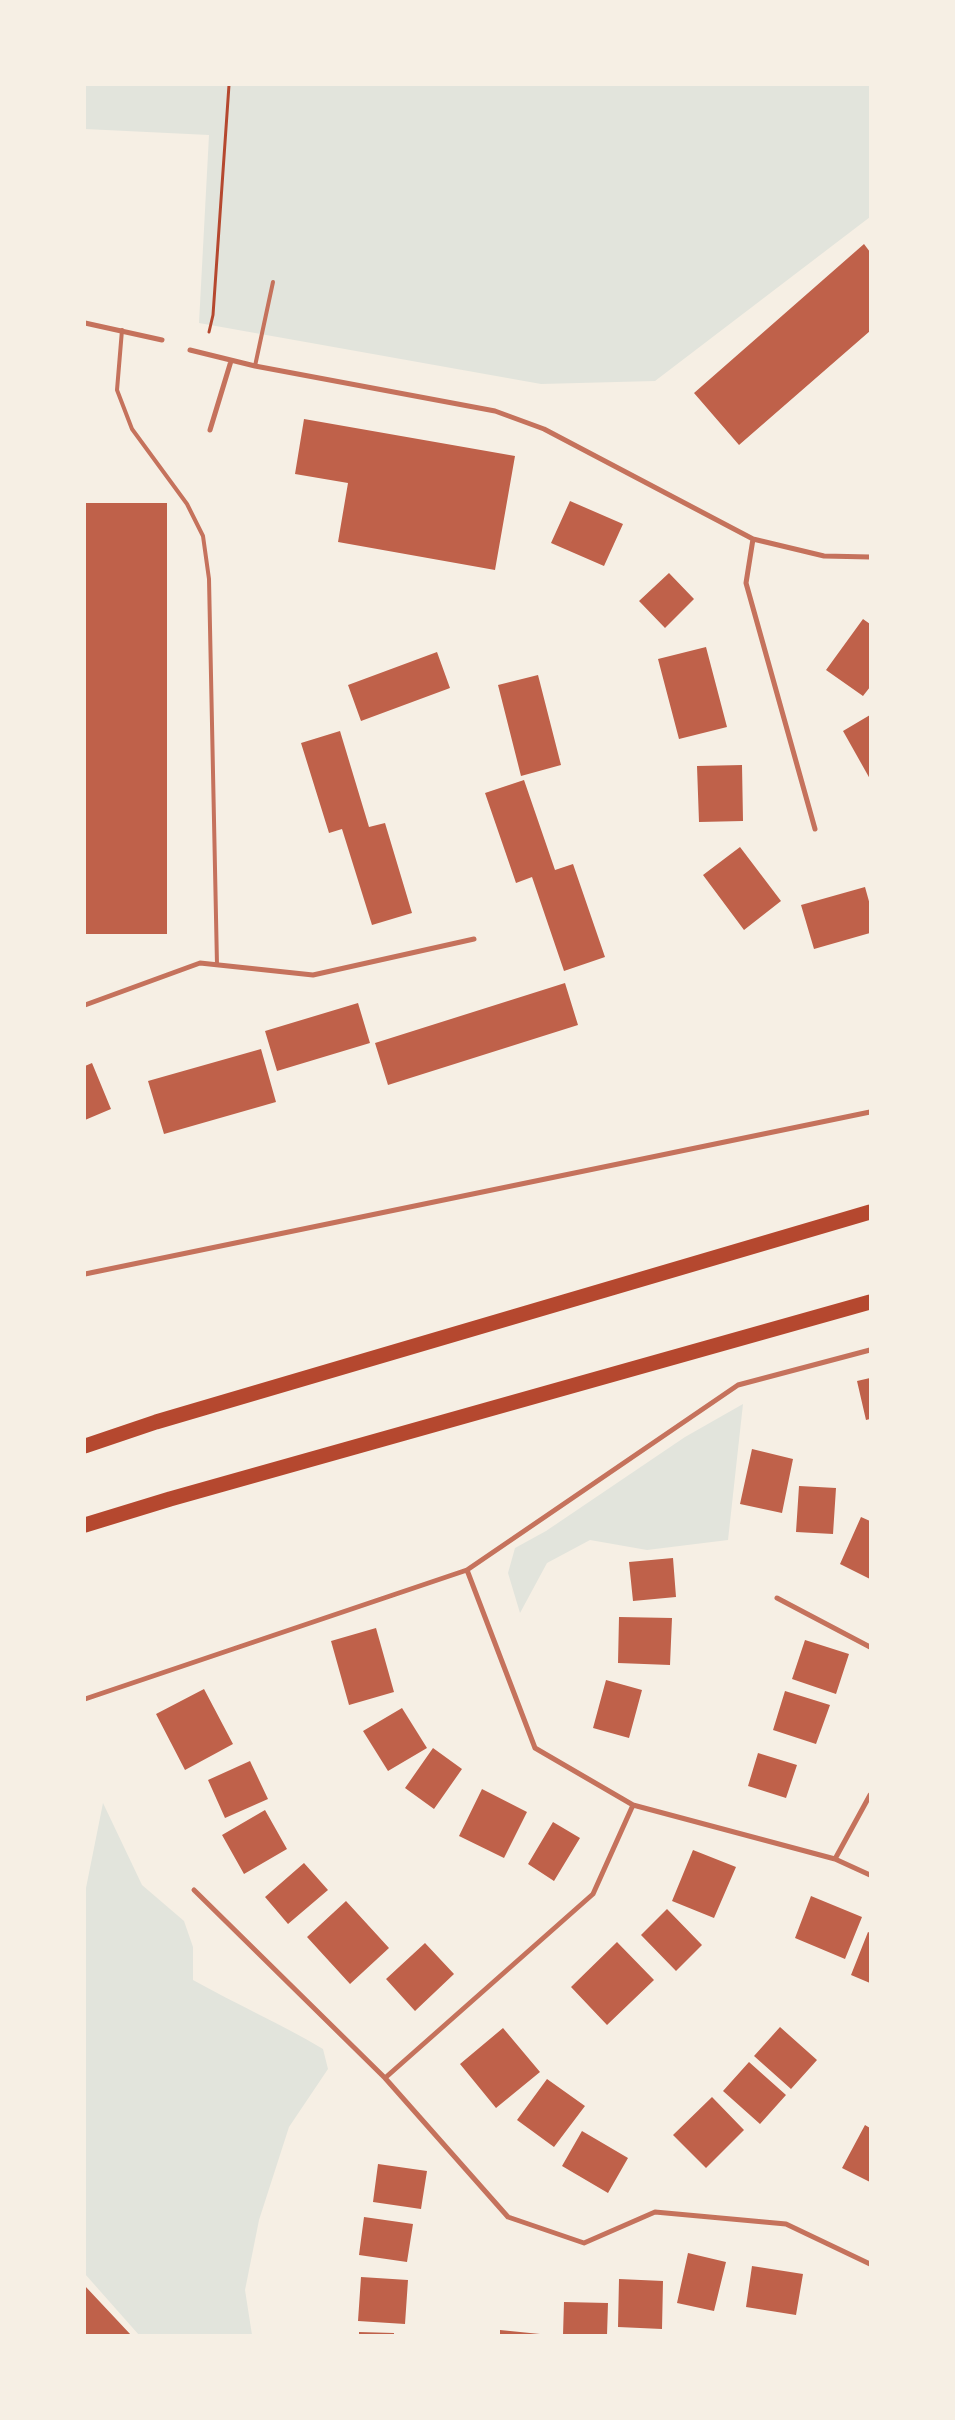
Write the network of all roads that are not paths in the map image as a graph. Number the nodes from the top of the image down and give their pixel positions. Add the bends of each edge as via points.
1 (273, 282) dead end
2 (85, 323) edge
3 (122, 330) junction
4 (162, 340) dead end
5 (190, 350) dead end
6 (231, 361) junction
7 (255, 366) junction
8 (210, 430) dead end
9 (752, 540) junction
10 (870, 557) edge
11 (816, 830) dead end
12 (474, 939) dead end
13 (217, 965) junction
14 (85, 1005) edge
15 (870, 1112) edge
16 (870, 1212) edge
17 (85, 1274) edge
18 (870, 1302) edge
19 (870, 1350) edge
20 (85, 1446) edge
21 (85, 1525) edge
22 (467, 1570) junction
23 (778, 1598) dead end
24 (870, 1647) edge
25 (85, 1699) edge
26 (870, 1796) edge
27 (633, 1805) junction
28 (836, 1859) junction
29 (870, 1875) edge
30 (194, 1890) dead end
31 (386, 2078) junction
32 (870, 2264) edge

1 - 7 lane
2 - 3 street
3 - 4 street
3 - 13 lane via 117,390 132,428 187,504 203,536 207,562
5 - 6 street
6 - 7 street
6 - 8 street
7 - 9 street via 495,411 544,429
9 - 10 street via 824,556
9 - 11 street via 746,583
12 - 13 street via 313,975
13 - 14 street via 200,963
15 - 17 street
16 - 20 highway via 156,1422
18 - 21 highway
19 - 22 street via 738,1385
22 - 25 street
22 - 27 street via 535,1748
23 - 24 street
26 - 28 street
27 - 28 street
27 - 31 street via 593,1894
28 - 29 street
30 - 31 street
31 - 32 street via 508,2217 584,2243 655,2212 786,2224

